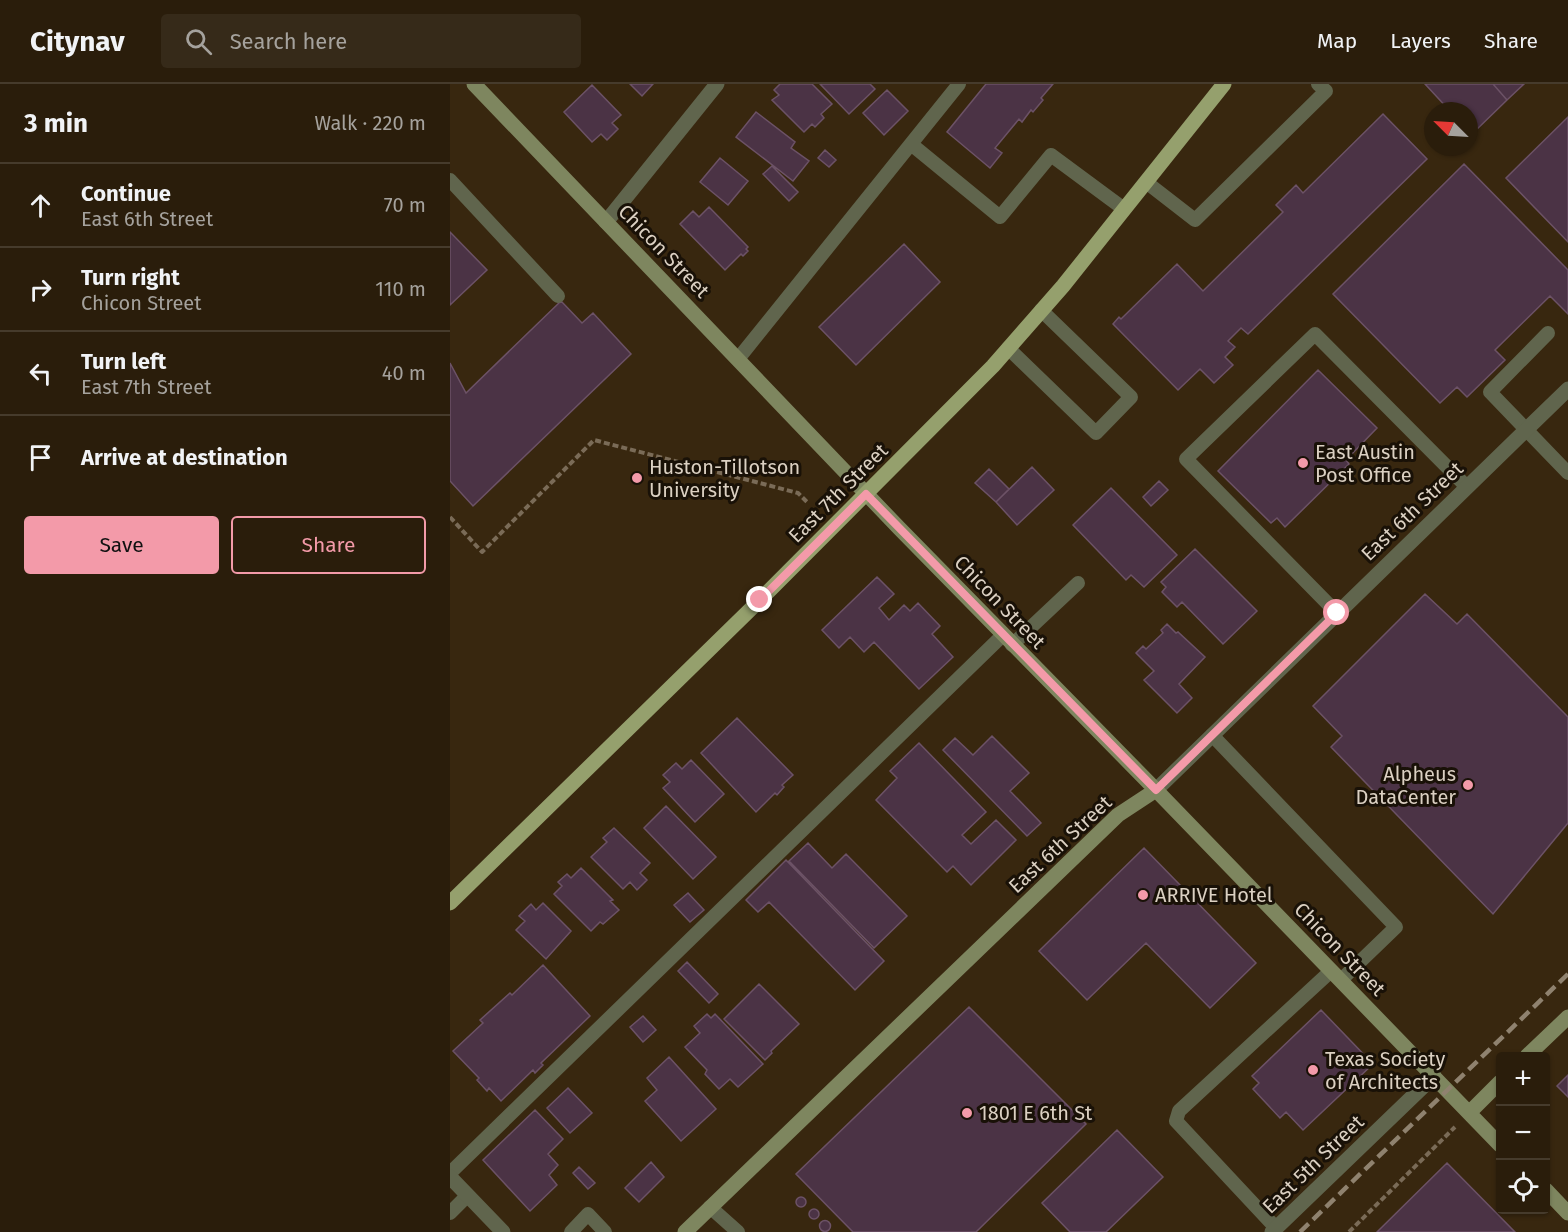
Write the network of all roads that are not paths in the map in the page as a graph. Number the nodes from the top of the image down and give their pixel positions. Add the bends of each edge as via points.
1 (717, 84) edge
2 (959, 84) edge
3 (1224, 84) edge
4 (1318, 84) edge
5 (476, 85) edge
6 (911, 144) junction
7 (450, 180) edge
8 (1146, 182) junction
9 (1124, 209) junction
10 (606, 222) junction
11 (558, 296) dead end
12 (1041, 310) junction
13 (1548, 333) dead end
14 (1008, 348) junction
15 (738, 359) junction
16 (1568, 389) edge
17 (1526, 430) junction
18 (1568, 473) edge
19 (1467, 487) junction
20 (866, 494) junction
21 (1078, 583) dead end
22 (1337, 613) junction
23 (1008, 640) junction
24 (1212, 735) junction
25 (1156, 790) junction
26 (450, 903) edge
27 (1336, 975) junction
28 (1568, 1017) edge
29 (1531, 1052) edge
30 (1434, 1076) junction
31 (1496, 1086) edge
32 (1469, 1113) junction
33 (1496, 1141) edge
34 (450, 1173) edge
35 (450, 1177) edge
36 (1550, 1195) edge
37 (467, 1196) junction
38 (710, 1207) junction
39 (450, 1213) edge
40 (1568, 1213) edge
41 (1274, 1230) edge
42 (503, 1232) edge
43 (571, 1232) edge
44 (605, 1232) edge
45 (685, 1232) edge
46 (738, 1232) edge

1 - 10 street
2 - 6 lane
3 - 8 main road, East 7th Street
4 - 8 lane via 1326,91 1195,220
5 - 10 street, Chicon Street
6 - 9 lane via 1000,217 1051,155
6 - 15 lane
7 - 11 lane
8 - 9 main road, East 7th Street
9 - 12 main road, East 7th Street
10 - 15 street, Chicon Street
12 - 14 main road, East 7th Street
12 - 14 lane via 1131,397 1096,433
13 - 17 lane via 1490,392
14 - 20 main road, East 7th Street
15 - 20 street, Chicon Street
16 - 17 street, East 6th Street
17 - 18 lane
17 - 19 street, East 6th Street
19 - 22 street, East 6th Street
19 - 22 lane via 1315,333 1186,459
20 - 23 street, Chicon Street
20 - 26 main road, East 7th Street
21 - 23 lane
22 - 24 street, East 6th Street
23 - 25 street, Chicon Street
23 - 34 lane
24 - 25 street, East 6th Street
24 - 27 lane via 1396,927
25 - 27 street, Chicon Street
25 - 38 street, East 6th Street via 1118,815
27 - 30 street, Chicon Street
27 - 41 lane via 1179,1111 1176,1121
28 - 29 street
30 - 32 street, Chicon Street
30 - 41 street, East 5th Street
31 - 32 street
32 - 33 street, Chicon Street
35 - 37 street
36 - 40 street
37 - 39 lane
37 - 42 street
38 - 45 street, East 6th Street
38 - 46 lane
43 - 44 lane via 588,1214

